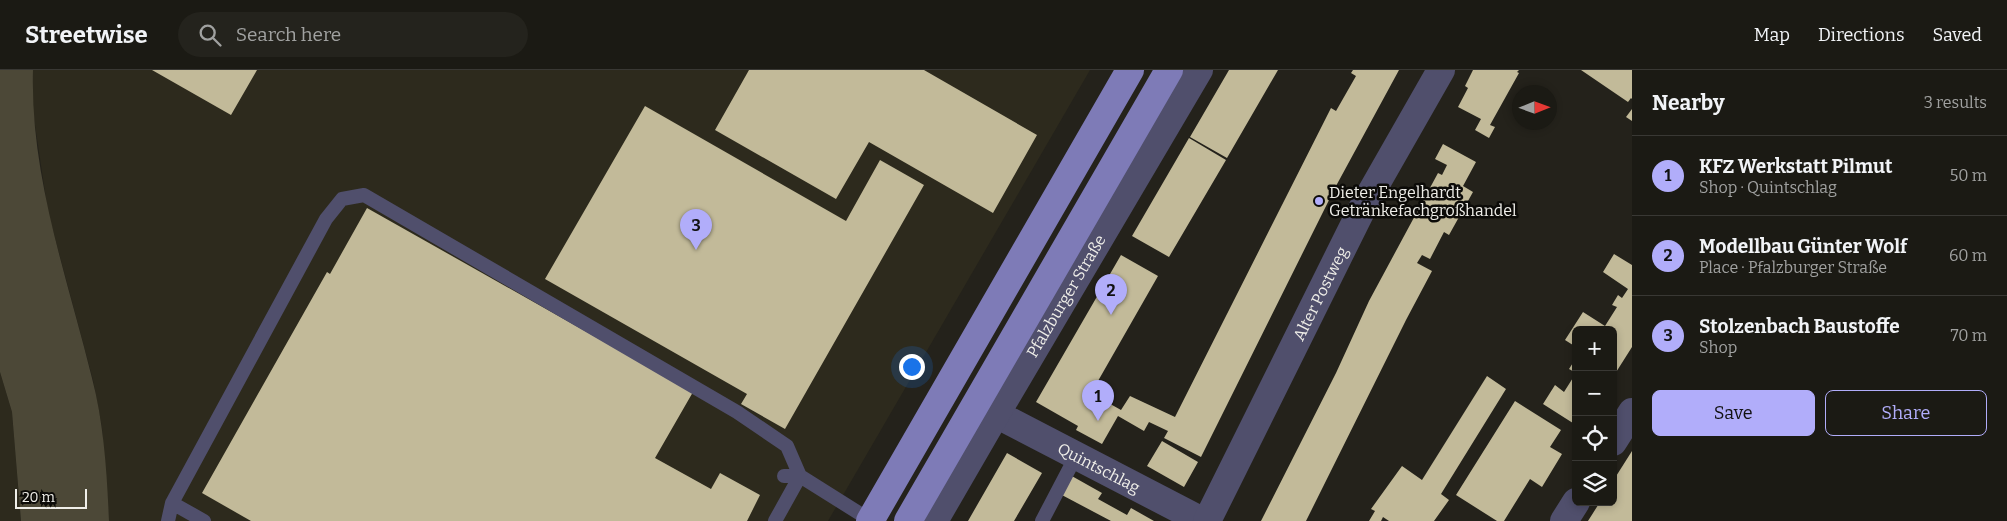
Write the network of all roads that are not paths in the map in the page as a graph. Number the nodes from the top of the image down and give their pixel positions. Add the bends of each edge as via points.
1 (1130, 70) edge
2 (1168, 70) edge
3 (1199, 70) edge
4 (1441, 70) edge
5 (1632, 412) edge
6 (996, 414) junction
7 (1617, 436) edge
8 (1076, 456) junction
9 (784, 476) dead end
10 (800, 476) junction
11 (172, 503) junction
12 (1573, 506) edge
13 (870, 520) edge
14 (168, 521) edge
15 (204, 521) edge
16 (776, 521) edge
17 (908, 521) edge
18 (934, 521) edge
19 (1042, 521) edge
20 (1202, 521) edge
21 (1207, 521) edge
22 (1564, 521) edge

1 - 13 main road
2 - 17 main road, Pfalzburger Straße
3 - 6 street, Pfalzburger Straße
4 - 21 street, Alter Postweg via 1364,205
5 - 7 street
6 - 8 street, Quintschlag
6 - 18 street, Pfalzburger Straße
8 - 19 lane
8 - 20 street, Quintschlag
9 - 10 lane
10 - 11 lane via 787,446 737,412 364,195 342,199 326,219
10 - 13 lane
10 - 16 lane
11 - 14 lane
11 - 15 lane
12 - 22 street

